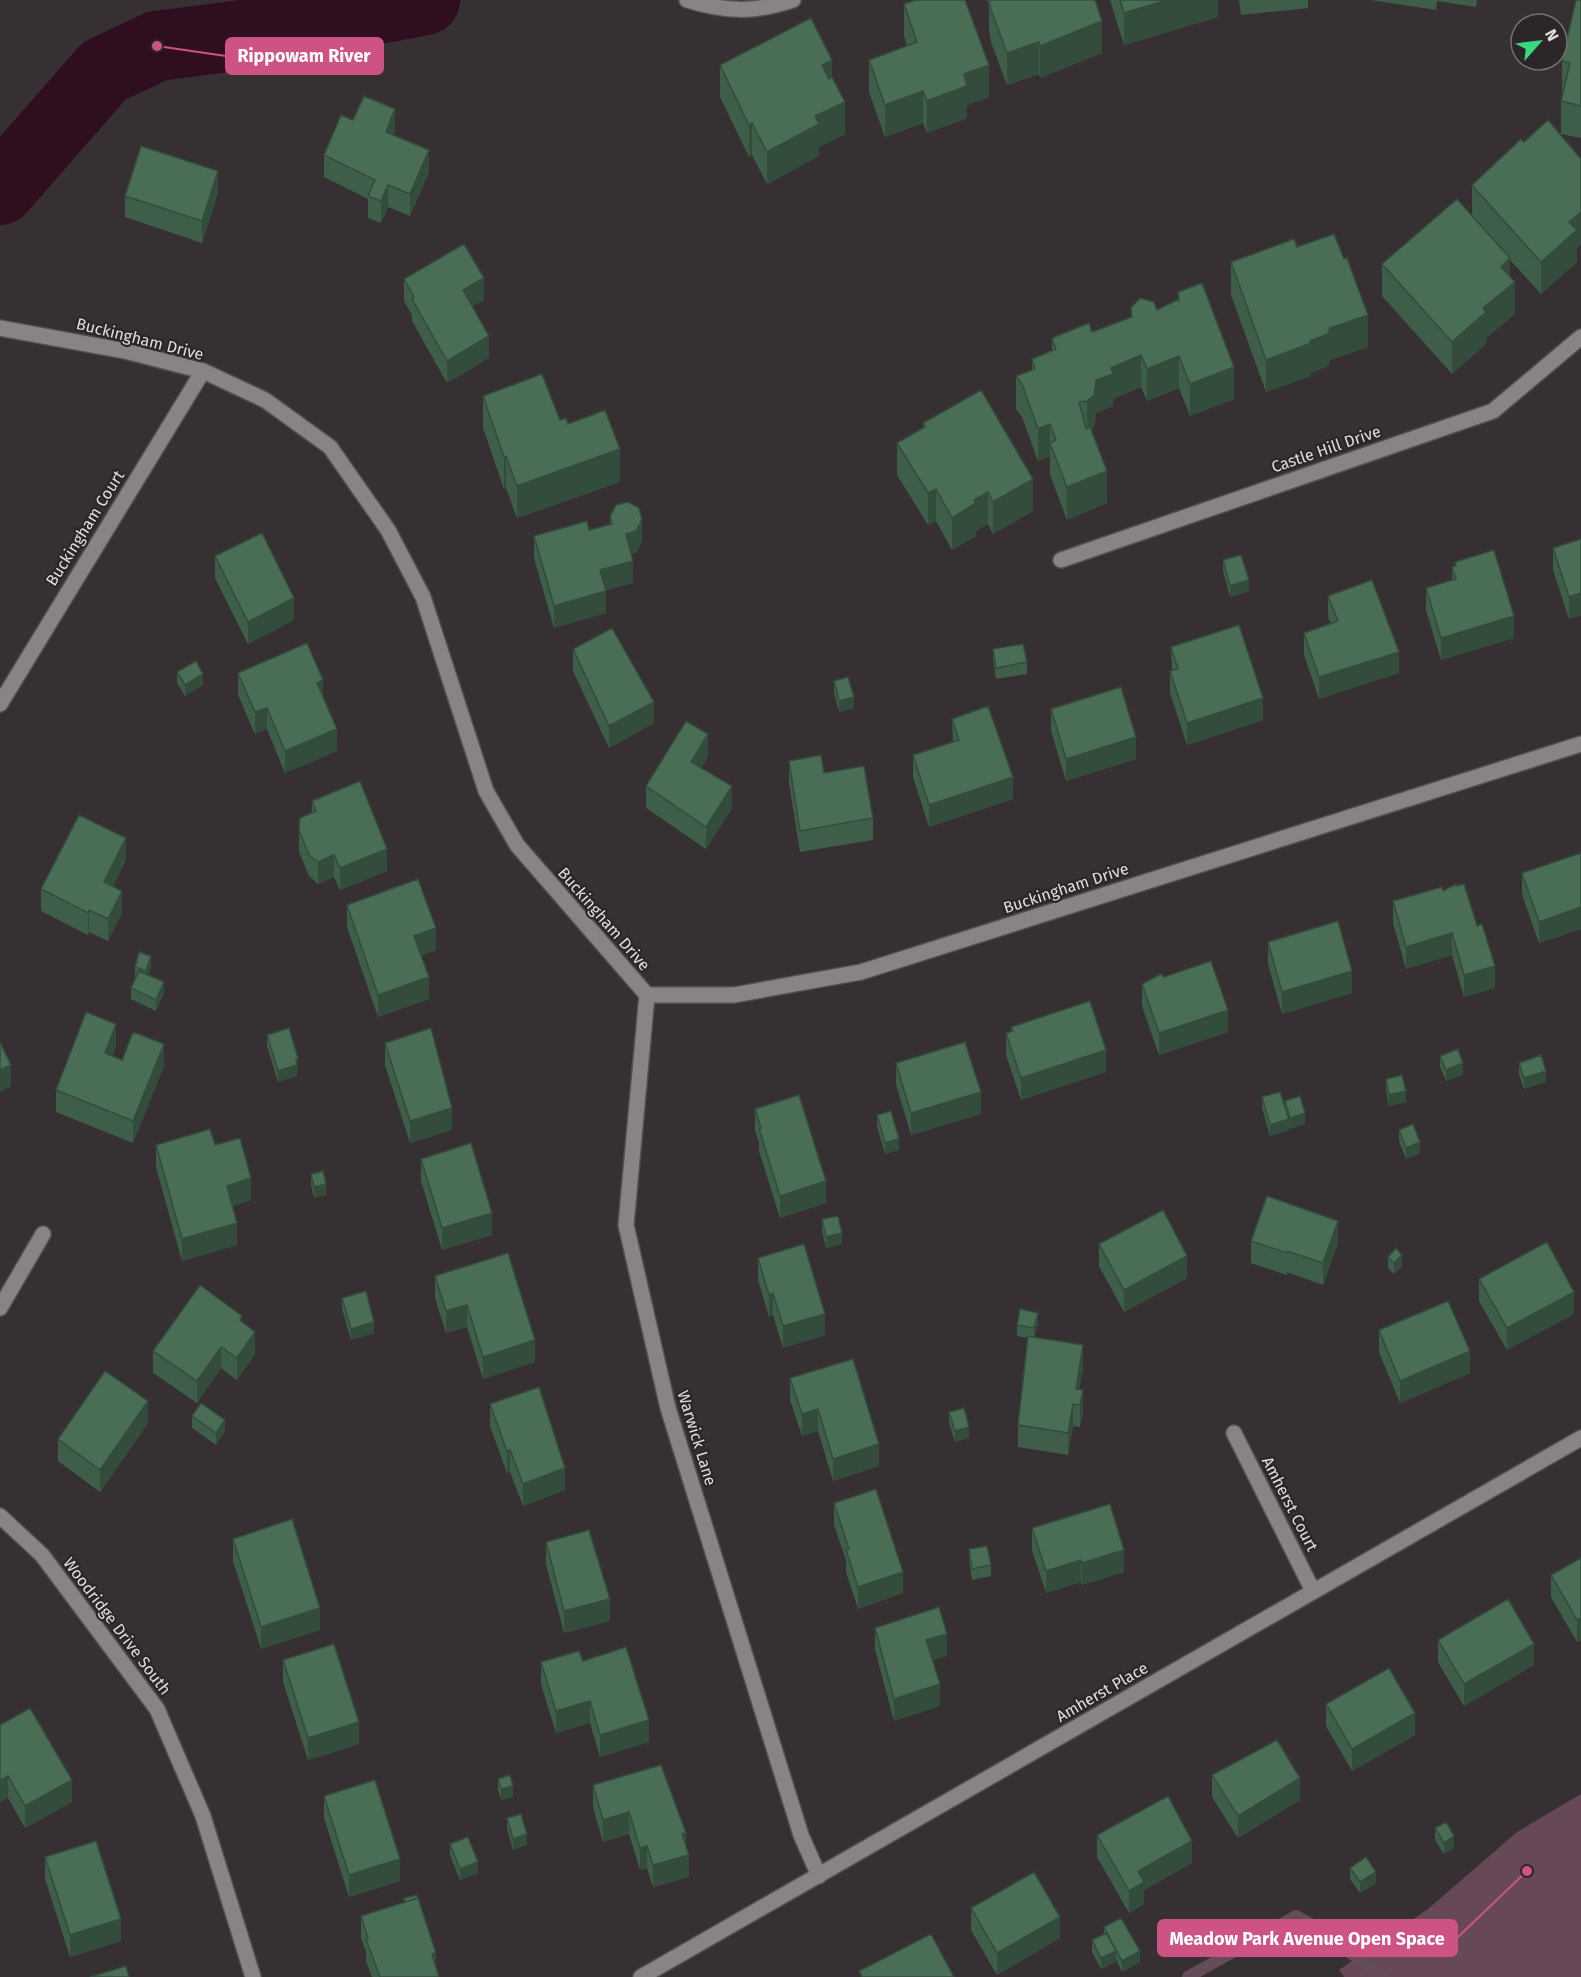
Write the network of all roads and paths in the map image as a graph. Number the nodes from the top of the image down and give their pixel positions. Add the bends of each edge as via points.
1 (687, 0) edge
2 (793, 0) edge
3 (0, 328) edge
4 (1581, 337) edge
5 (203, 371) junction
6 (1061, 560) dead end
7 (0, 704) edge
8 (1581, 744) edge
9 (647, 995) junction
10 (43, 1234) dead end
11 (0, 1308) edge
12 (1234, 1433) dead end
13 (1581, 1438) edge
14 (0, 1516) edge
15 (1313, 1591) junction
16 (819, 1876) junction
17 (253, 1977) edge
18 (641, 1977) edge

1 - 2 street via 719,10 769,8
3 - 5 street, Buckingham Drive via 124,351
4 - 6 street, Castle Hill Drive via 1492,411
5 - 7 street, Buckingham Court
5 - 9 street, Buckingham Drive via 265,400 330,447 387,530 423,597 486,791 512,836
8 - 9 street, Buckingham Drive via 861,972 734,995
9 - 16 street, Warwick Lane via 626,1225 668,1408 801,1835
10 - 11 street
12 - 15 street, Amherst Court
13 - 15 street, Amherst Place
14 - 17 street, Woodridge Drive South via 42,1555 157,1709 203,1816
15 - 16 street, Amherst Place
16 - 18 street, Amherst Place

